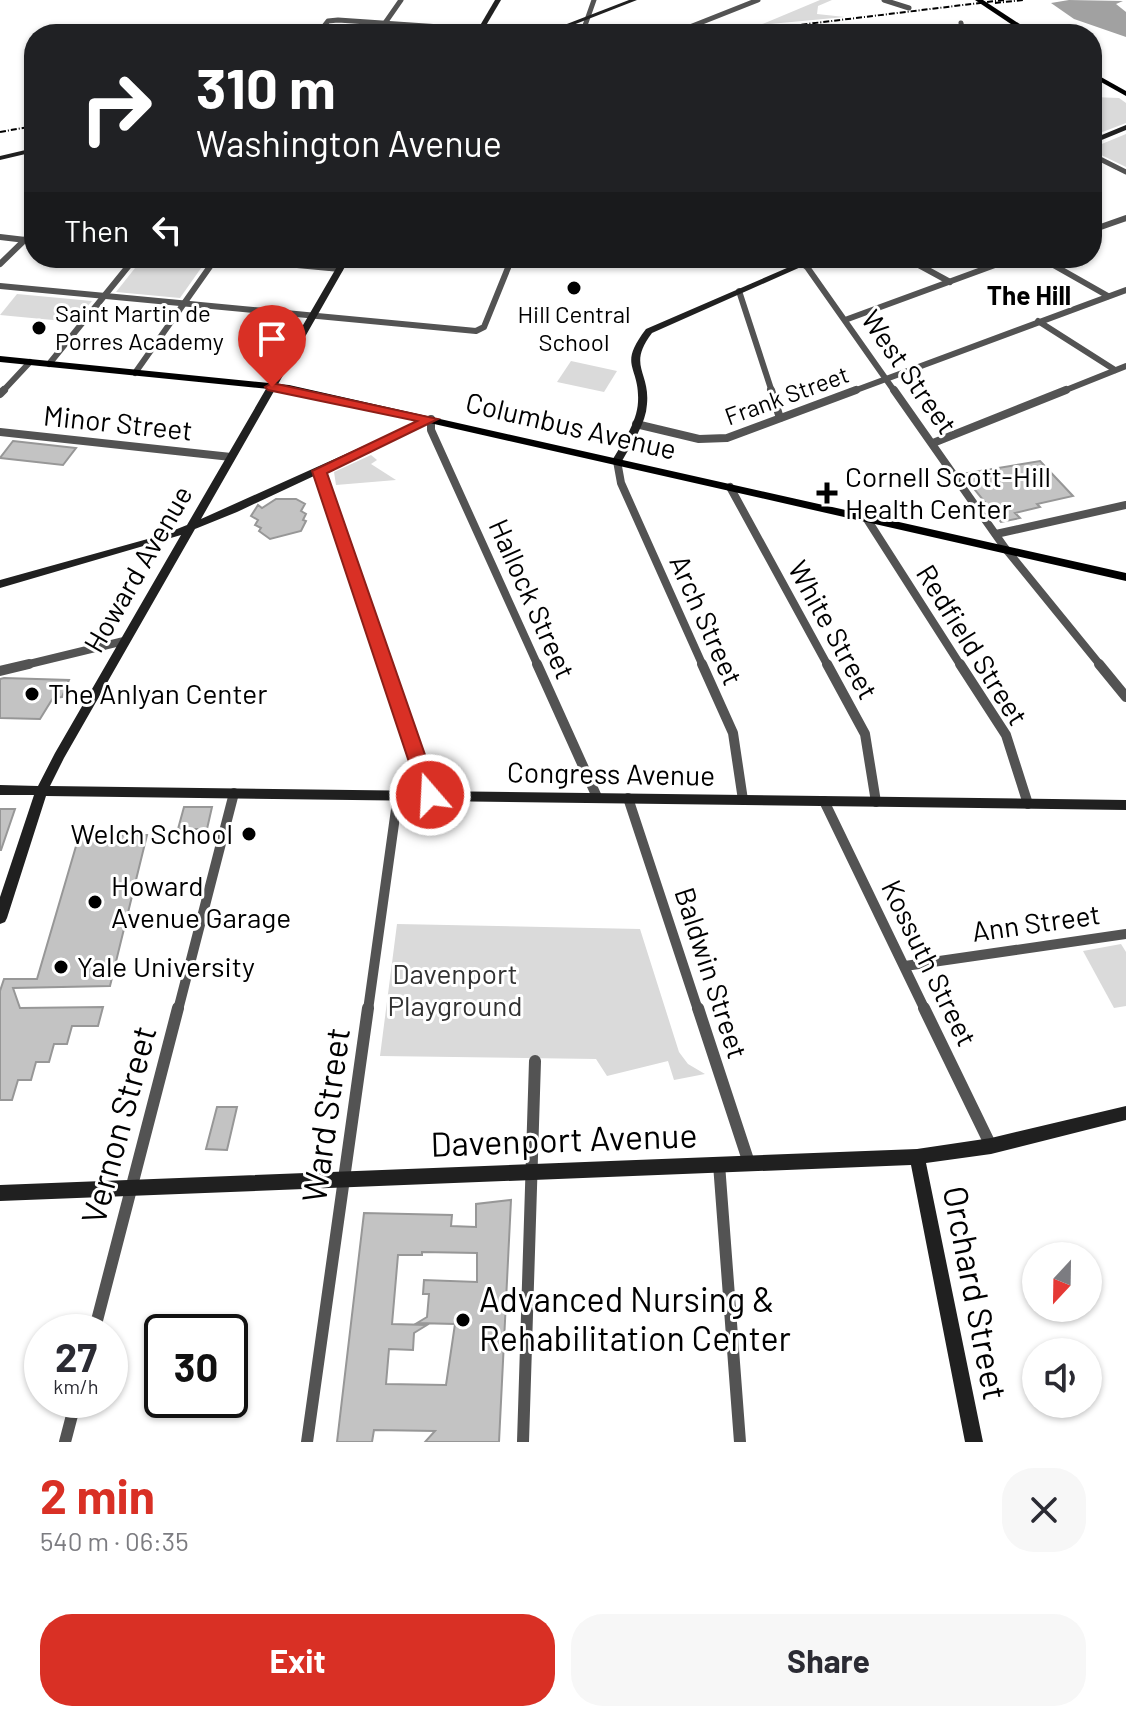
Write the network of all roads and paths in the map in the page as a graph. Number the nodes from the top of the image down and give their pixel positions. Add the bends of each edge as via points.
1 (401, 0) edge
2 (498, 0) edge
3 (594, 0) edge
4 (634, 0) edge
5 (758, 0) edge
6 (884, 0) edge
7 (978, 0) edge
8 (909, 8) dead end
9 (587, 18) junction
10 (385, 23) junction
11 (327, 24) edge
12 (396, 24) edge
13 (484, 24) edge
14 (570, 24) edge
15 (585, 24) edge
16 (697, 24) edge
17 (1015, 24) edge
18 (1102, 75) edge
19 (1126, 94) edge
20 (1126, 127) edge
21 (1102, 138) edge
22 (24, 152) edge
23 (0, 158) edge
24 (1102, 160) edge
25 (1126, 172) edge
26 (1126, 218) edge
27 (1102, 226) edge
28 (0, 237) edge
29 (24, 240) edge
30 (24, 241) edge
31 (0, 264) edge
32 (127, 268) edge
33 (209, 268) edge
34 (329, 268) edge
35 (508, 268) edge
36 (784, 268) edge
37 (808, 268) edge
38 (924, 268) edge
39 (987, 268) edge
40 (1059, 268) edge
41 (340, 269) joint
42 (950, 282) junction
43 (0, 286) edge
44 (1126, 290) edge
45 (739, 291) junction
46 (104, 296) junction
47 (1108, 296) junction
48 (185, 303) junction
49 (313, 316) junction
50 (845, 320) junction
51 (1038, 321) junction
52 (0, 359) edge
53 (30, 362) junction
54 (49, 364) junction
55 (1126, 366) edge
56 (1115, 370) junction
57 (135, 373) junction
58 (886, 379) junction
59 (272, 387) junction
60 (0, 394) edge
61 (780, 418) junction
62 (431, 419) junction
63 (636, 424) junction
64 (0, 432) edge
65 (933, 443) junction
66 (231, 457) junction
67 (617, 461) junction
68 (319, 471) junction
69 (730, 487) junction
70 (1126, 505) edge
71 (865, 516) junction
72 (190, 527) junction
73 (996, 534) junction
74 (1005, 548) junction
75 (1126, 577) edge
76 (0, 584) edge
77 (124, 641) junction
78 (0, 671) edge
79 (1126, 697) edge
80 (0, 790) edge
81 (42, 790) junction
82 (234, 793) junction
83 (398, 795) junction
84 (430, 795) junction
85 (597, 797) junction
86 (628, 798) junction
87 (743, 800) junction
88 (824, 801) junction
89 (876, 802) junction
90 (1028, 804) junction
91 (1126, 805) edge
92 (0, 918) edge
93 (1126, 934) edge
94 (905, 966) junction
95 (535, 1061) dead end
96 (1126, 1113) edge
97 (991, 1146) junction
98 (917, 1157) junction
99 (749, 1163) junction
100 (719, 1164) junction
101 (529, 1171) junction
102 (346, 1178) junction
103 (132, 1186) junction
104 (0, 1193) edge
105 (99, 1314) edge
106 (71, 1418) edge
107 (65, 1442) edge
108 (307, 1442) edge
109 (523, 1442) edge
110 (740, 1442) edge
111 (974, 1442) edge

1 - 10 street
2 - 13 main road
3 - 9 street
4 - 9 main road
5 - 16 street
6 - 8 street
7 - 17 main road
9 - 14 main road
9 - 15 street
10 - 11 street
10 - 12 street
18 - 19 main road
20 - 21 main road
22 - 23 main road
24 - 25 street
26 - 27 street
28 - 29 street
30 - 31 street
32 - 46 street
33 - 48 street
34 - 41 street
35 - 49 street via 481,329
36 - 45 main road
37 - 50 street, West Street
38 - 42 street
39 - 42 street
40 - 47 street
41 - 49 main road, Howard Avenue
42 - 50 street
43 - 46 street
44 - 47 street, Frank Street
45 - 61 street
45 - 63 main road via 661,323 640,340 633,360 643,399
46 - 48 street
46 - 54 street
47 - 51 street, Frank Street
48 - 49 street
48 - 57 street
49 - 59 main road, Howard Avenue
50 - 58 street, West Street
51 - 56 street
51 - 58 street, Frank Street
52 - 53 main road, Columbus Avenue
53 - 54 main road, Columbus Avenue
53 - 60 street
54 - 57 main road, Columbus Avenue
55 - 56 street
56 - 65 street
57 - 59 main road, Columbus Avenue
58 - 61 street, Frank Street
58 - 65 street, West Street
59 - 62 main road, Columbus Avenue
59 - 66 main road, Howard Avenue
61 - 63 street, Frank Street via 731,437 710,439
62 - 67 main road, Columbus Avenue
62 - 68 main road
62 - 85 street, Hallock Street via 431,430
63 - 67 main road
64 - 66 street, Minor Street
65 - 73 street, West Street
66 - 72 main road, Howard Avenue
67 - 69 main road, Columbus Avenue
67 - 87 street, Arch Street via 621,483 733,733
68 - 72 main road
68 - 84 street
69 - 71 main road, Columbus Avenue
69 - 89 street, White Street via 865,734
70 - 73 street
71 - 74 main road, Columbus Avenue
71 - 90 street, Redfield Street via 1006,735
72 - 76 main road
72 - 77 main road, Howard Avenue
73 - 74 street, West Street
74 - 75 main road, Columbus Avenue
74 - 79 street, West Street
77 - 78 street
77 - 81 main road, Howard Avenue
80 - 81 main road, Congress Avenue
81 - 82 main road, Congress Avenue
81 - 92 main road, Howard Avenue
82 - 83 main road, Congress Avenue
82 - 103 street, Vernon Street
83 - 84 main road, Congress Avenue
83 - 102 street, Ward Street
84 - 85 main road, Congress Avenue
85 - 86 main road, Congress Avenue
86 - 87 main road, Congress Avenue
86 - 99 street, Baldwin Street
87 - 88 main road, Congress Avenue
88 - 89 main road, Congress Avenue
88 - 94 street, Kossuth Street
89 - 90 main road, Congress Avenue
90 - 91 main road, Congress Avenue
93 - 94 street, Ann Street
94 - 97 street, Kossuth Street
95 - 101 street
96 - 97 main road, Davenport Avenue
97 - 98 main road, Davenport Avenue
98 - 99 main road, Davenport Avenue
98 - 111 main road, Orchard Street
99 - 100 main road, Davenport Avenue
100 - 101 main road, Davenport Avenue
100 - 110 street
101 - 102 main road, Davenport Avenue
101 - 109 street
102 - 103 main road, Davenport Avenue
102 - 108 street, Ward Street
103 - 104 main road, Davenport Avenue
103 - 105 street, Vernon Street
106 - 107 street

